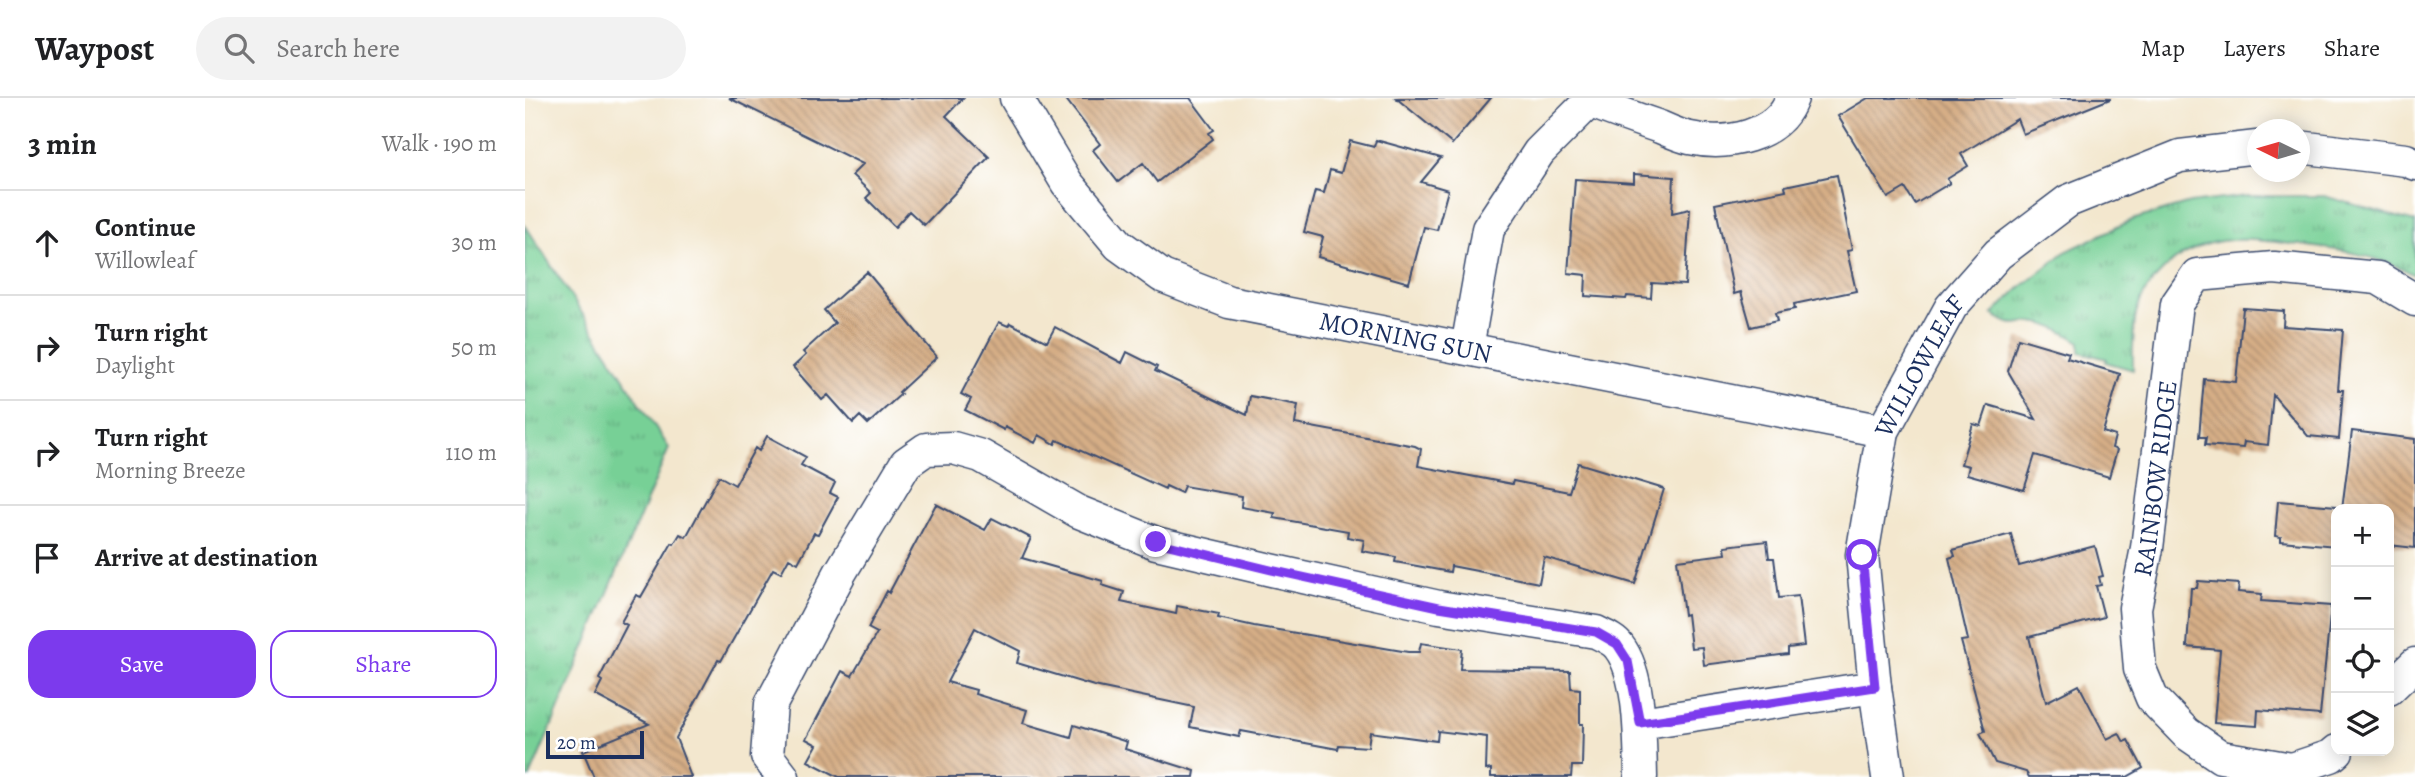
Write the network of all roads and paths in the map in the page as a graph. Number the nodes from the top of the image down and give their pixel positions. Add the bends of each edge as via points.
1 (1016, 98) edge
2 (1792, 98) edge
3 (1591, 99) edge
4 (2247, 147) edge
5 (2310, 148) edge
6 (2415, 164) edge
7 (2415, 300) edge
8 (1467, 348) junction
9 (1883, 430) junction
10 (2415, 664) edge
11 (2394, 684) edge
12 (1875, 687) junction
13 (1640, 723) junction
14 (2331, 756) edge
15 (783, 777) edge
16 (1641, 777) edge
17 (1888, 777) edge

1 - 8 street, MORNING SUN via 1067,183 1119,245 1162,276 1229,302
2 - 3 street via 1768,129 1716,140 1690,138
3 - 8 street via 1539,152 1488,229
4 - 9 street, WILLOWLEAF via 2180,156 2068,201 1999,254 1951,307
5 - 6 street
7 - 14 street, RAINBOW RIDGE via 2378,278 2274,268 2197,275 2177,304 2147,548 2135,608 2140,669 2152,698 2186,733 2221,757 2293,769
8 - 9 street, MORNING SUN
9 - 12 street, WILLOWLEAF via 1862,555
10 - 11 street
12 - 13 street
12 - 17 street, WILLOWLEAF
13 - 15 street via 1628,661 1617,644 1596,632 1439,607 1156,542 1079,513 981,456 953,447 926,449 906,463 840,573 771,704 767,756
13 - 16 street

